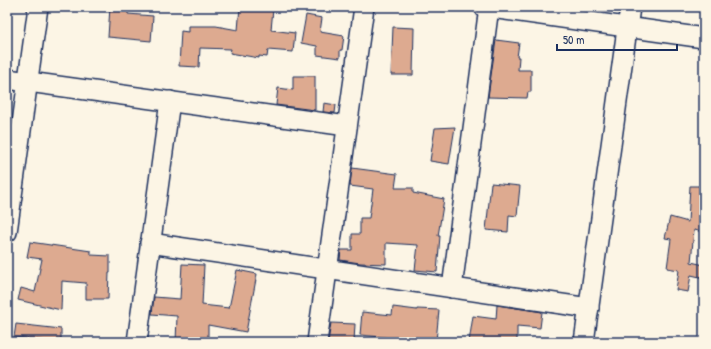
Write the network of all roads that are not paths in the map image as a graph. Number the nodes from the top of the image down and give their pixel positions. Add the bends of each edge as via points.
1 (38, 7) edge
2 (364, 7) edge
3 (487, 7) edge
4 (630, 7) edge
5 (627, 28) junction
6 (704, 38) edge
7 (7, 79) edge
8 (28, 82) junction
9 (170, 101) junction
10 (347, 126) junction
11 (7, 232) edge
12 (150, 243) junction
13 (328, 269) junction
14 (452, 288) junction
15 (588, 308) junction
16 (137, 342) edge
17 (317, 342) edge
18 (584, 342) edge

1 - 8 street
2 - 10 street
3 - 5 street
3 - 14 street
4 - 5 street
5 - 6 street
5 - 15 street
7 - 8 street
8 - 9 street
8 - 11 street
9 - 10 street
9 - 12 street
10 - 13 street
12 - 13 street
12 - 16 street
13 - 14 street
13 - 17 street
14 - 15 street
15 - 18 street

